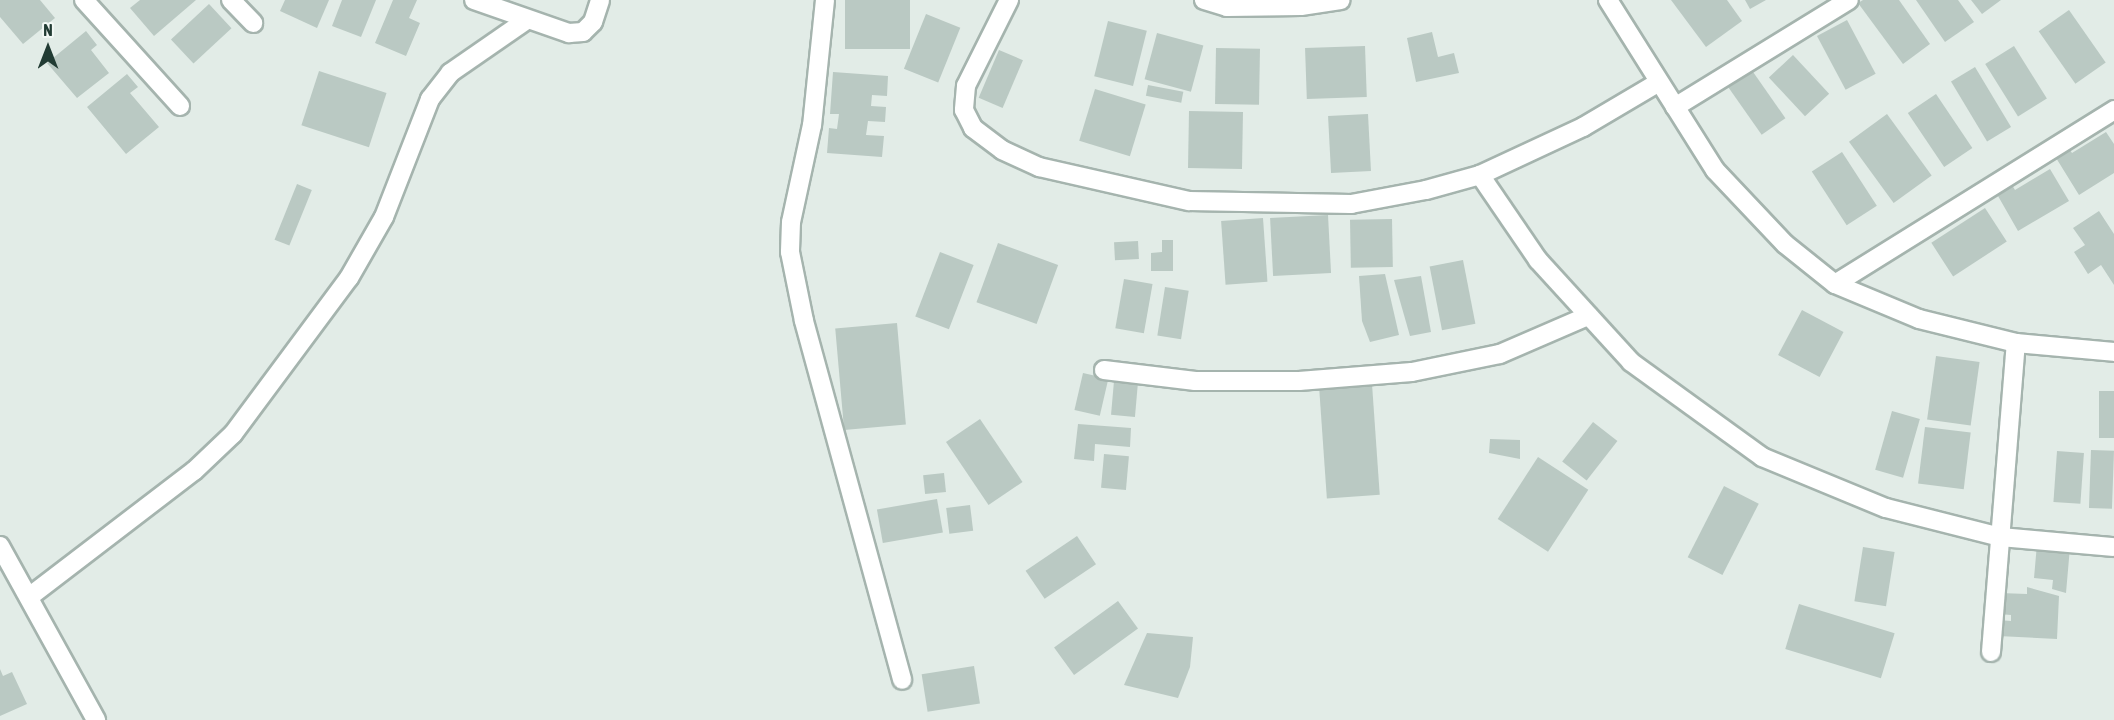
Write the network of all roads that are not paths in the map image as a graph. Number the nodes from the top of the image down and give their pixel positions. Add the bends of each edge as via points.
1 (84, 0) edge
2 (231, 0) edge
3 (474, 0) edge
4 (600, 0) edge
5 (825, 0) edge
6 (1009, 0) edge
7 (1204, 0) edge
8 (1341, 0) edge
9 (1608, 0) edge
10 (1849, 0) edge
11 (525, 21) junction
12 (253, 23) dead end
13 (1659, 82) junction
14 (180, 106) dead end
15 (1675, 107) junction
16 (2114, 110) edge
17 (1480, 175) junction
18 (1835, 284) junction
19 (1588, 316) junction
20 (2016, 343) junction
21 (2113, 351) edge
22 (1104, 370) dead end
23 (2001, 537) junction
24 (0, 547) edge
25 (2114, 547) edge
26 (28, 597) junction
27 (1991, 652) dead end
28 (902, 680) dead end
29 (96, 720) edge

1 - 14 street
2 - 12 street
3 - 11 street
4 - 11 street via 592,22 583,32 569,33
5 - 28 street via 812,125 791,222 790,252 804,321
6 - 17 street via 966,86 964,111 973,129 1002,150 1039,167 1189,201 1352,204
7 - 8 street via 1227,7 1301,6
9 - 13 street
10 - 15 street
11 - 26 street via 450,73 430,99 384,217 349,278 233,434 194,471
13 - 15 street
13 - 17 street via 1583,127
15 - 18 street via 1715,170 1785,244
16 - 18 street
17 - 19 street via 1538,260
18 - 20 street via 1919,319
19 - 22 street via 1500,354 1412,372 1299,381 1195,381
19 - 23 street via 1631,362 1762,457 1886,508
20 - 21 street
20 - 23 street
23 - 25 street
23 - 27 street
24 - 26 street
26 - 29 street

